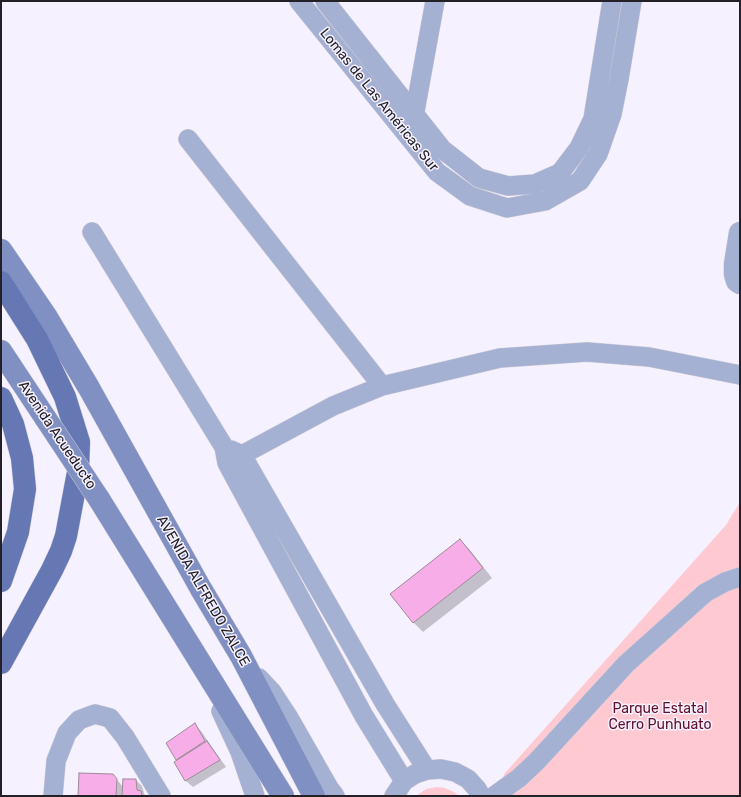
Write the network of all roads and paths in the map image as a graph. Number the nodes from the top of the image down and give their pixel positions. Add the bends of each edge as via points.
1 (299, 1) edge
2 (325, 1) edge
3 (435, 1) edge
4 (612, 1) edge
5 (632, 1) edge
6 (415, 114) junction
7 (188, 139) dead end
8 (410, 139) junction
9 (92, 232) dead end
10 (740, 233) edge
11 (1, 250) edge
12 (1, 282) edge
13 (740, 283) edge
14 (1, 351) edge
15 (740, 375) edge
16 (382, 386) junction
17 (1, 398) edge
18 (231, 455) junction
19 (740, 577) edge
20 (1, 582) edge
21 (176, 622) junction
22 (240, 656) junction
23 (1, 663) edge
24 (385, 704) junction
25 (364, 716) junction
26 (427, 770) junction
27 (399, 789) edge
28 (53, 796) edge
29 (161, 796) edge
30 (255, 796) edge
31 (283, 796) edge
32 (314, 796) edge
33 (335, 796) edge
34 (481, 796) edge
35 (494, 796) edge

1 - 8 street, Lomas de Las Américas Sur
2 - 6 street, Lomas de Las Américas Sur
3 - 6 street, Lomas de Las Américas Sur
4 - 6 street, Lomas de Las Américas Sur via 593,119 579,148 560,173 535,184 508,186 479,178 442,149
5 - 8 street, Lomas de Las Américas Sur via 612,114 598,154 580,181 545,201 507,208 470,196 437,172
6 - 8 street, Lomas de Las Américas Sur
7 - 16 street
9 - 18 street
10 - 13 street via 734,264 737,281
11 - 22 main road, AVENIDA ALFREDO ZALCE via 46,316 89,388
12 - 23 main road via 37,339 62,391 79,442 78,472 61,551
14 - 21 main road, Avenida Acueducto, bridge via 99,499
15 - 16 street via 648,357 587,352 500,358
16 - 18 street via 333,406
17 - 20 main road via 13,424 22,458 25,489 18,532
18 - 24 street
18 - 25 street
19 - 35 street via 705,593 626,664 523,774
21 - 30 street via 225,718
21 - 31 main road
22 - 32 main road, AVENIDA ALFREDO ZALCE
22 - 33 street via 272,692
24 - 25 street
24 - 26 street
25 - 27 street
26 - 27 street via 415,774
26 - 34 street via 455,772 468,779
28 - 29 street via 56,761 67,733 79,720 95,714 110,718 125,737

